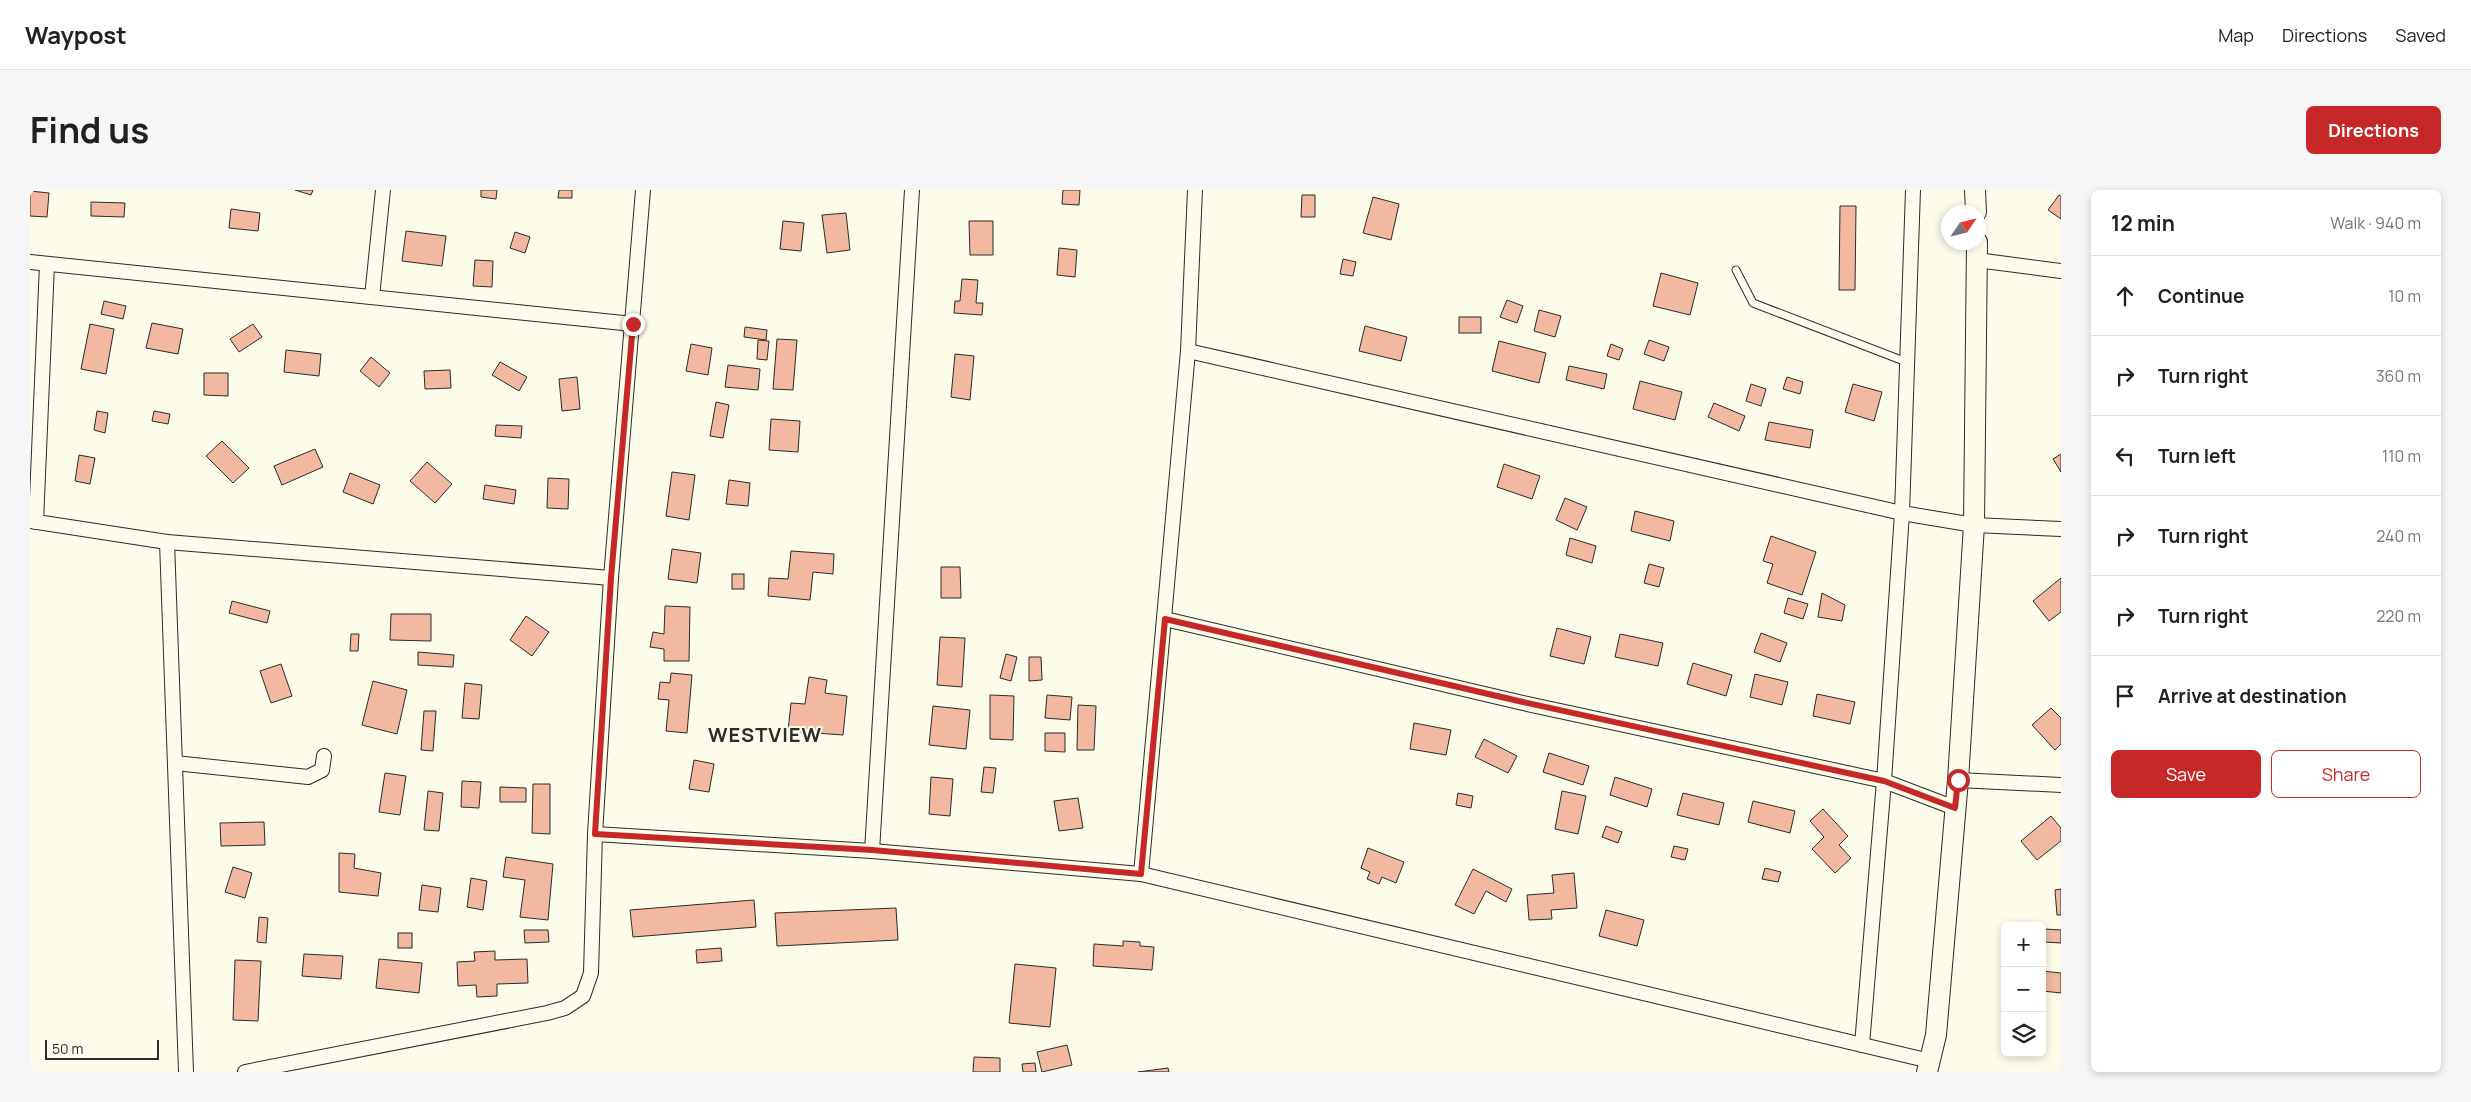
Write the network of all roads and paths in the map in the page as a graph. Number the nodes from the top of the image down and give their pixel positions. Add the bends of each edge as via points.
1 (383, 190) edge
2 (643, 190) edge
3 (912, 190) edge
4 (1195, 190) edge
5 (1914, 190) edge
6 (1975, 190) edge
7 (1976, 205) edge
8 (1977, 251) edge
9 (30, 262) edge
10 (47, 264) junction
11 (1736, 270) dead end
12 (2061, 271) edge
13 (372, 297) junction
14 (633, 324) junction
15 (1188, 352) junction
16 (1909, 363) junction
17 (1902, 513) junction
18 (33, 521) edge
19 (1974, 526) junction
20 (2061, 529) edge
21 (167, 542) junction
22 (611, 578) junction
23 (1165, 619) junction
24 (324, 756) dead end
25 (175, 763) junction
26 (1958, 780) junction
27 (1884, 781) junction
28 (2061, 785) edge
29 (1955, 808) junction
30 (595, 834) junction
31 (872, 850) junction
32 (1141, 874) junction
33 (1862, 1045) junction
34 (1929, 1066) edge
35 (186, 1072) edge
36 (245, 1072) edge

1 - 13 street
2 - 14 street
3 - 31 street
4 - 15 street
5 - 16 street
6 - 7 main road
8 - 12 street
8 - 19 main road
9 - 10 street
10 - 13 street
10 - 18 street
11 - 16 lane via 1753,303
13 - 14 street
14 - 22 street
15 - 17 street
15 - 23 street
16 - 17 street
17 - 19 street
17 - 27 street
18 - 21 street
19 - 20 street
19 - 26 main road
21 - 22 street
21 - 25 street
22 - 30 street
23 - 27 street via 1532,705
23 - 32 street
24 - 25 street via 322,770 308,776
25 - 35 street
26 - 28 street
26 - 29 main road
27 - 29 street
27 - 33 street
29 - 34 main road via 1936,1035
30 - 31 street
30 - 36 street via 591,973 583,996 565,1008 546,1013
31 - 32 street
32 - 33 street
33 - 34 street

